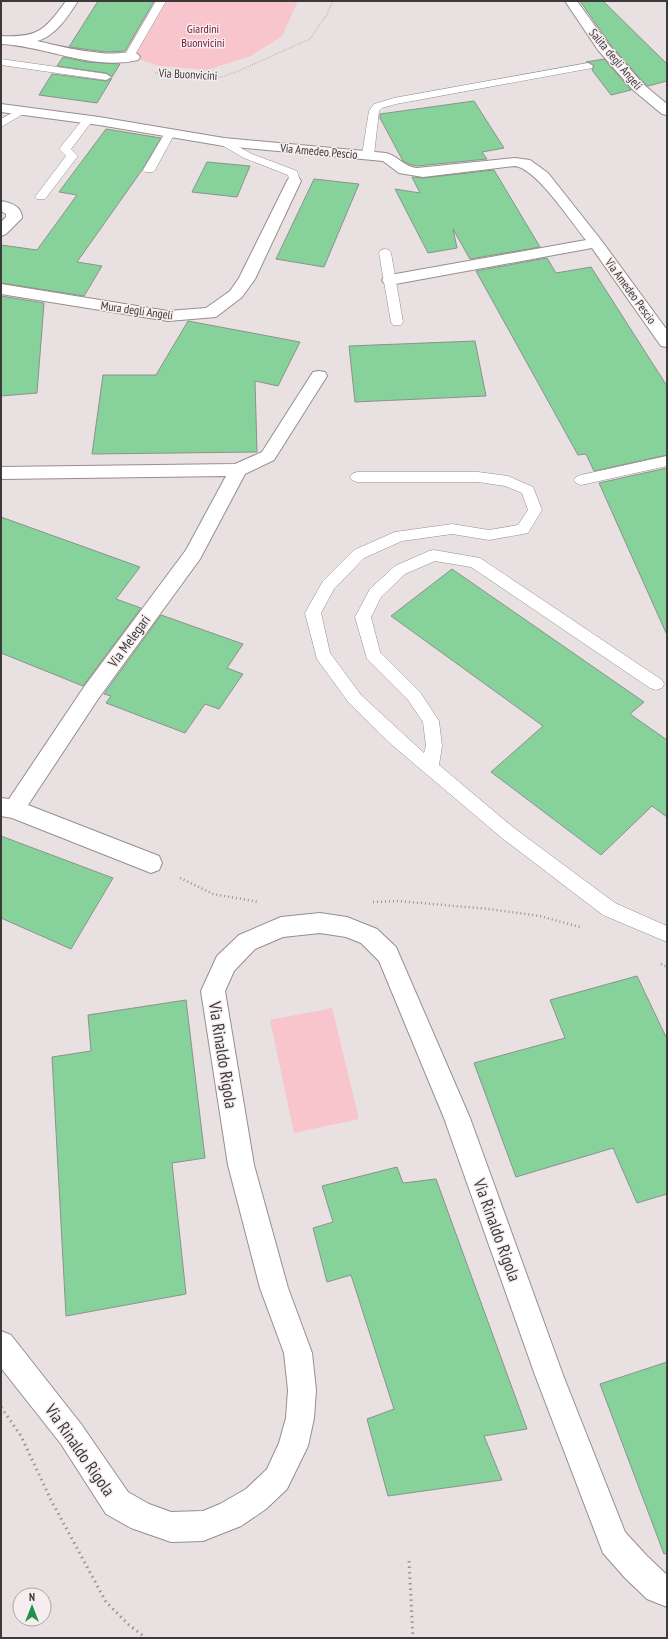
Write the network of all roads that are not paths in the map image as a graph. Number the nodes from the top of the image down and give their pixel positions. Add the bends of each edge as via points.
1 (72, 1) edge
2 (161, 1) edge
3 (571, 1) edge
4 (1, 40) edge
5 (18, 42) junction
6 (131, 58) joint
7 (1, 62) edge
8 (588, 66) dead end
9 (106, 77) dead end
10 (1, 108) edge
11 (21, 111) junction
12 (667, 111) edge
13 (88, 120) junction
14 (1, 124) edge
15 (170, 133) junction
16 (224, 142) junction
17 (368, 155) junction
18 (149, 170) dead end
19 (294, 181) joint
20 (41, 197) dead end
21 (1, 206) edge
22 (1, 231) edge
23 (596, 243) junction
24 (385, 253) dead end
25 (390, 280) junction
26 (1, 289) edge
27 (397, 322) dead end
28 (666, 340) edge
29 (320, 376) dead end
30 (667, 461) edge
31 (238, 470) junction
32 (1, 474) edge
33 (357, 477) dead end
34 (581, 480) dead end
35 (656, 684) dead end
36 (430, 766) junction
37 (8, 808) edge
38 (151, 863) road end
39 (667, 934) edge
40 (1, 1345) edge
41 (667, 1592) edge

1 - 5 street via 50,30
2 - 6 lane
3 - 12 street, Salita degli Angeli via 603,47 638,87
4 - 5 street
5 - 6 street via 86,57
7 - 9 lane
8 - 17 lane via 378,106 374,111
10 - 11 street, Via Amedeo Pescio
11 - 13 street, Via Amedeo Pescio
11 - 14 lane
13 - 15 street, Via Amedeo Pescio
13 - 20 lane via 65,149 72,156
15 - 16 street, Via Amedeo Pescio
15 - 18 lane
16 - 17 street, Via Amedeo Pescio
16 - 19 lane via 248,156 293,173
17 - 23 street, Via Amedeo Pescio via 392,159 406,171 423,174 504,162 525,163 543,176
19 - 26 street, Mura degli Angeli via 247,279 236,294 210,313 168,316
21 - 22 street via 14,212 14,218
23 - 25 street, Via Amedeo Pescio
23 - 28 street, Via Amedeo Pescio
24 - 25 lane
25 - 27 lane
29 - 31 street via 268,456
30 - 34 lane
31 - 32 street
31 - 37 street, Via Melegari via 193,554
33 - 36 lane via 478,477 508,481 528,490 535,510 523,529 489,535 452,529 400,536 359,554 328,585 313,612 323,655 355,699
35 - 36 lane via 475,562 434,555 400,570 375,593 363,618 373,655 414,696 431,721 434,746
36 - 39 lane via 508,833 609,909
37 - 38 street, Via Melegari
40 - 41 street, Via Rinaldo Rigola via 71,1434 116,1502 142,1517 172,1527 203,1526 230,1515 256,1499 277,1479 293,1446 300,1418 302,1390 298,1354 274,1288 241,1165 213,991 225,964 247,942 281,927 320,924 347,927 369,936 388,954 418,1023 457,1118 549,1375 614,1542 658,1588

